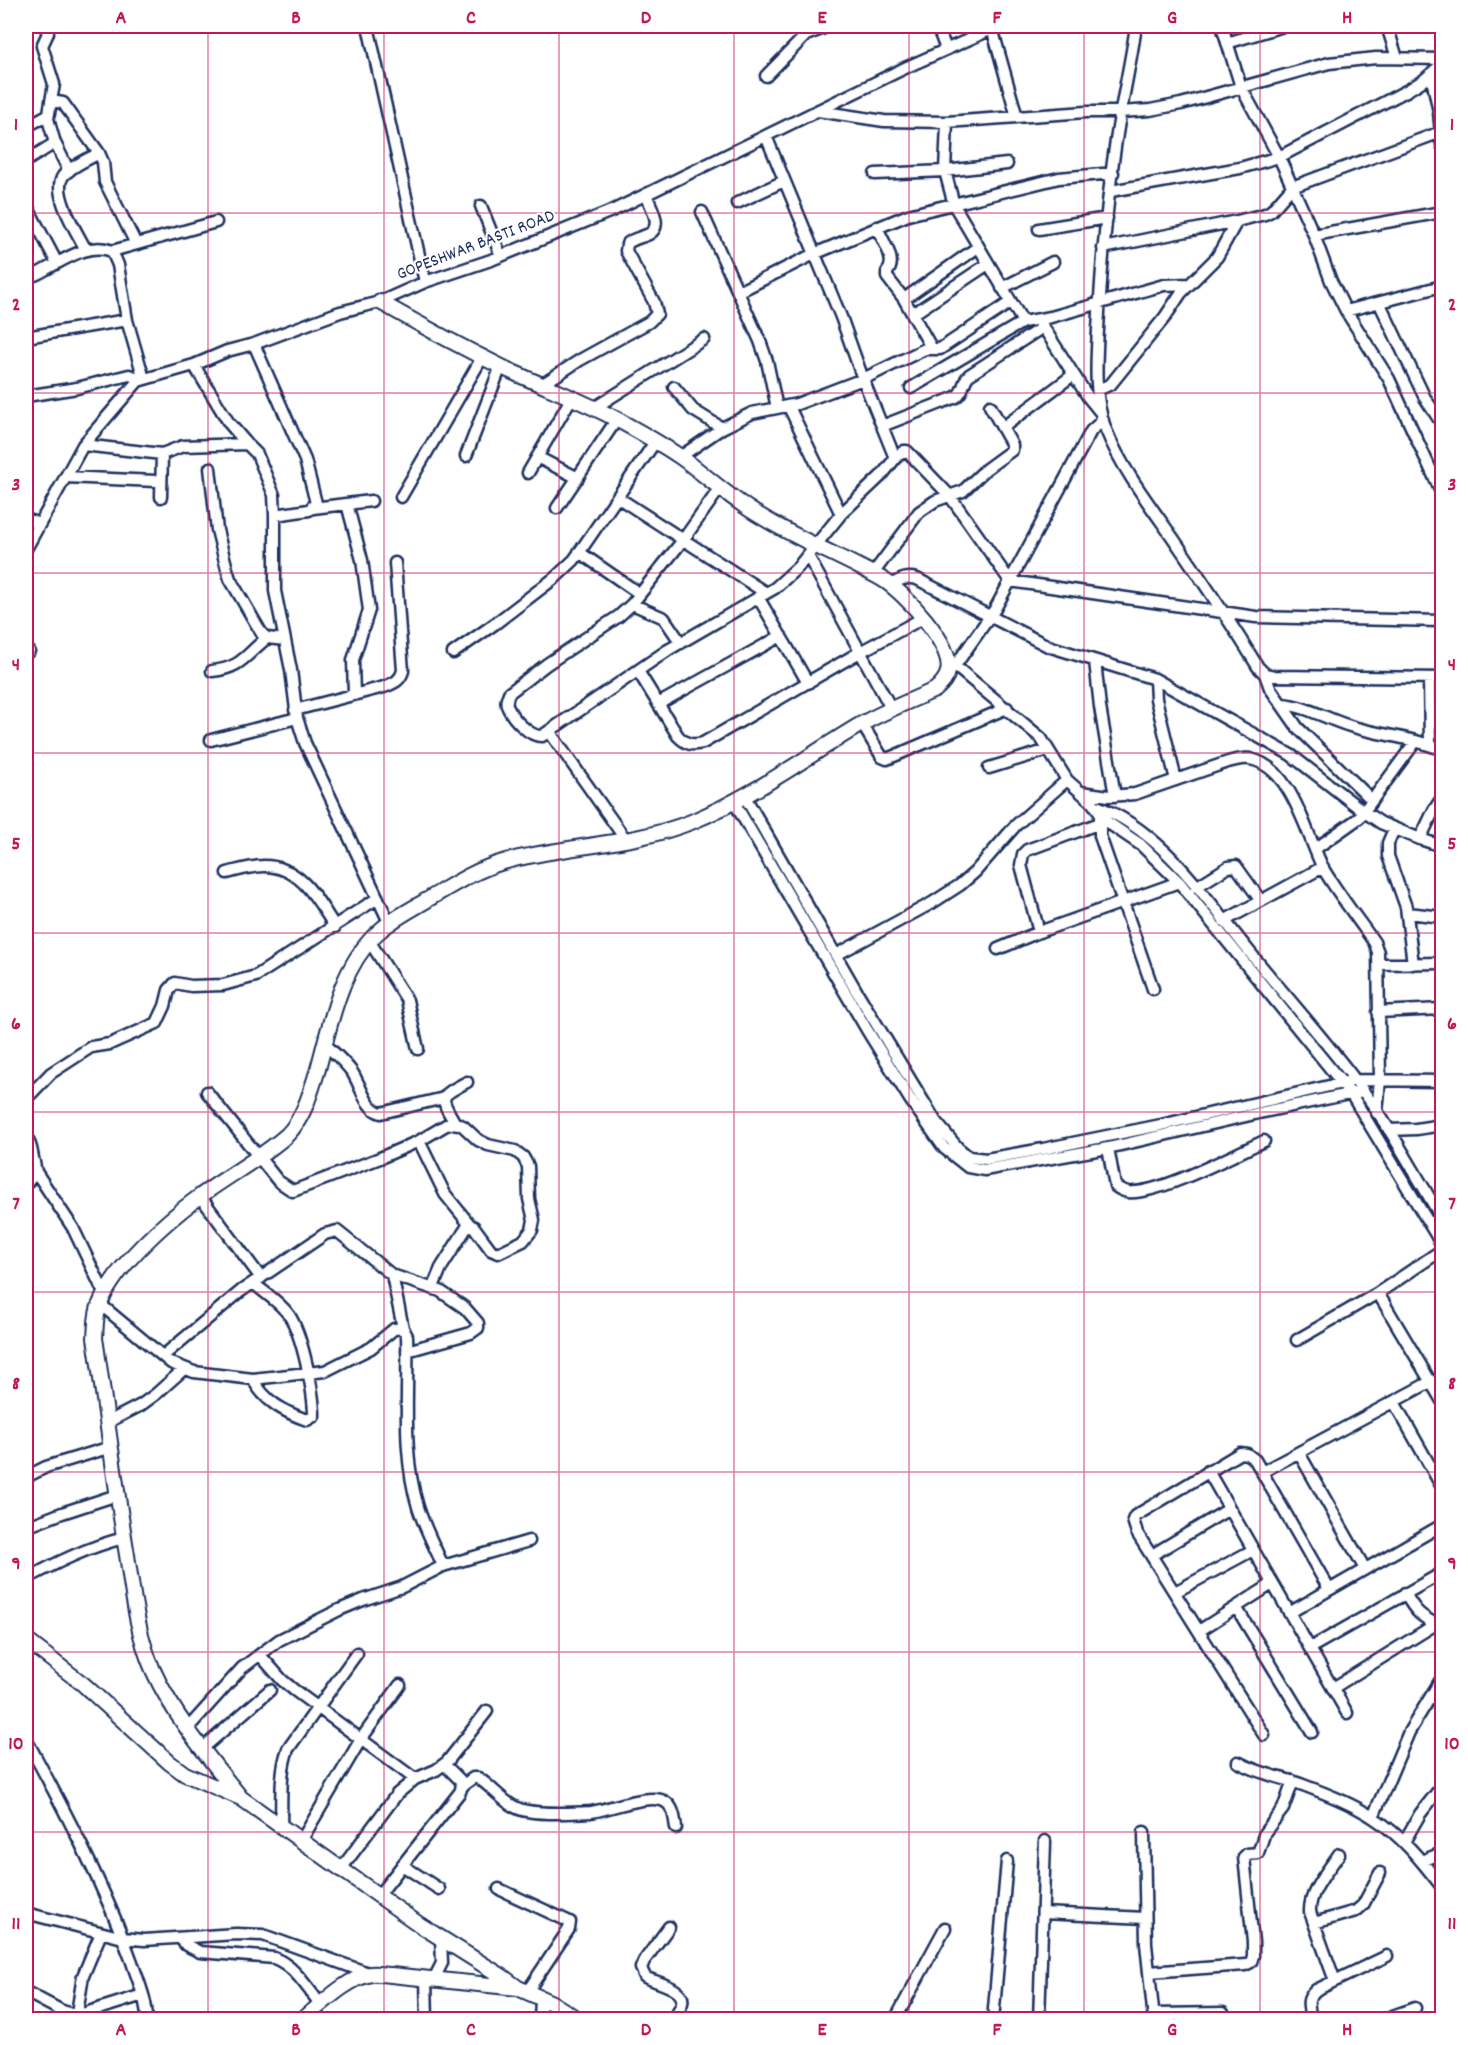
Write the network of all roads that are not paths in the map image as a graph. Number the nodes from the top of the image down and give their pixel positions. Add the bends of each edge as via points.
1 (45, 26) edge
2 (368, 26) edge
3 (829, 26) edge
4 (937, 26) edge
5 (1136, 26) edge
6 (1222, 26) edge
7 (1283, 26) edge
8 (1387, 26) edge
9 (995, 27) edge
10 (1227, 43) junction
11 (946, 49) junction
12 (1397, 58) junction
13 (1443, 59) edge
14 (1443, 64) edge
15 (1431, 74) junction
16 (766, 76) dead end
17 (1241, 87) junction
18 (51, 101) junction
19 (818, 111) junction
20 (1120, 112) junction
21 (49, 114) junction
22 (1017, 117) junction
23 (948, 122) junction
24 (26, 127) edge
25 (766, 136) junction
26 (1442, 139) edge
27 (55, 143) junction
28 (99, 153) junction
29 (1279, 157) junction
30 (26, 161) edge
31 (1007, 164) dead end
32 (69, 171) junction
33 (945, 171) junction
34 (1113, 173) junction
35 (875, 174) dead end
36 (784, 181) junction
37 (1292, 188) junction
38 (1111, 191) junction
39 (645, 194) junction
40 (737, 203) dead end
41 (26, 204) edge
42 (954, 205) junction
43 (481, 206) dead end
44 (702, 212) dead end
45 (1443, 212) edge
46 (1107, 218) junction
47 (1237, 221) junction
48 (216, 222) dead end
49 (877, 227) junction
50 (1039, 229) dead end
51 (1314, 235) junction
52 (136, 244) junction
53 (978, 247) junction
54 (1103, 248) junction
55 (86, 250) junction
56 (112, 251) junction
57 (814, 254) junction
58 (501, 256) junction
59 (1053, 261) dead end
60 (57, 263) junction
61 (988, 264) junction
62 (27, 276) edge
63 (425, 282) junction
64 (1189, 284) junction
65 (1443, 286) edge
66 (1002, 288) junction
67 (26, 291) edge
68 (738, 292) junction
69 (904, 298) junction
70 (380, 302) junction
71 (1011, 302) junction
72 (1099, 303) junction
73 (1380, 304) junction
74 (1346, 311) junction
75 (913, 314) junction
76 (127, 320) junction
77 (1023, 322) junction
78 (1041, 323) junction
79 (26, 337) edge
80 (704, 339) dead end
81 (254, 344) junction
82 (932, 349) junction
83 (483, 357) junction
84 (194, 364) junction
85 (501, 366) junction
86 (1073, 375) junction
87 (862, 379) junction
88 (141, 380) junction
89 (543, 384) junction
90 (674, 387) dead end
91 (911, 388) dead end
92 (1098, 390) junction
93 (26, 396) edge
94 (572, 397) junction
95 (990, 406) dead end
96 (789, 407) junction
97 (594, 408) junction
98 (777, 408) junction
99 (1102, 417) junction
100 (617, 419) junction
101 (1443, 424) edge
102 (882, 426) junction
103 (722, 428) junction
104 (1002, 428) junction
105 (655, 442) junction
106 (248, 444) junction
107 (83, 446) junction
108 (162, 454) junction
109 (466, 456) dead end
110 (680, 457) junction
111 (537, 458) junction
112 (895, 458) junction
113 (210, 468) dead end
114 (528, 473) dead end
115 (65, 477) junction
116 (578, 478) junction
117 (156, 481) dead end
118 (720, 488) junction
119 (1443, 494) edge
120 (950, 496) junction
121 (161, 497) dead end
122 (401, 497) dead end
123 (617, 497) junction
124 (371, 501) dead end
125 (347, 504) junction
126 (313, 508) junction
127 (557, 508) dead end
128 (275, 514) junction
129 (841, 514) junction
130 (26, 519) edge
131 (39, 525) junction
132 (683, 540) junction
133 (26, 549) edge
134 (812, 551) junction
135 (579, 552) junction
136 (395, 563) dead end
137 (872, 575) junction
138 (1010, 581) junction
139 (890, 585) junction
140 (640, 594) junction
141 (762, 595) junction
142 (632, 604) junction
143 (1226, 614) junction
144 (923, 618) junction
145 (990, 618) junction
146 (1443, 621) edge
147 (781, 636) junction
148 (267, 638) junction
149 (285, 640) junction
150 (681, 643) junction
151 (860, 652) junction
152 (453, 653) dead end
153 (1095, 661) junction
154 (952, 663) junction
155 (212, 671) dead end
156 (638, 671) junction
157 (1265, 674) junction
158 (1429, 678) junction
159 (1443, 678) edge
160 (1155, 679) junction
161 (808, 683) junction
162 (354, 695) junction
163 (658, 704) junction
164 (1282, 704) junction
165 (1007, 708) junction
166 (892, 710) junction
167 (296, 714) junction
168 (862, 724) junction
169 (549, 731) junction
170 (211, 740) dead end
171 (1416, 741) junction
172 (1430, 744) junction
173 (1048, 750) junction
174 (1443, 750) edge
175 (989, 768) dead end
176 (1067, 780) junction
177 (1176, 780) junction
178 (1081, 792) junction
179 (1115, 796) junction
180 (1443, 798) edge
181 (739, 799) junction
182 (1372, 800) junction
183 (1363, 811) junction
184 (1098, 814) junction
185 (1394, 829) junction
186 (1420, 839) junction
187 (626, 840) junction
188 (1443, 846) edge
189 (1315, 849) junction
190 (1323, 867) junction
191 (227, 873) dead end
192 (1179, 882) junction
193 (1196, 887) junction
194 (378, 898) junction
195 (1123, 901) junction
196 (1261, 901) junction
197 (1407, 913) junction
198 (1443, 917) edge
199 (1224, 921) junction
200 (389, 922) junction
201 (334, 927) junction
202 (1039, 932) junction
203 (370, 942) junction
204 (998, 949) dead end
205 (836, 955) junction
206 (1443, 963) edge
207 (1379, 964) junction
208 (1413, 964) junction
209 (1153, 989) dead end
210 (1443, 1009) edge
211 (1378, 1012) junction
212 (325, 1044) junction
213 (418, 1049) dead end
214 (1380, 1079) junction
215 (1355, 1080) junction
216 (1443, 1081) edge
217 (467, 1082) dead end
218 (1343, 1082) junction
219 (1363, 1091) junction
220 (207, 1092) dead end
221 (1352, 1094) junction
222 (444, 1098) junction
223 (26, 1099) edge
224 (1377, 1113) junction
225 (455, 1123) junction
226 (1443, 1125) edge
227 (1389, 1130) junction
228 (26, 1133) edge
229 (419, 1141) junction
230 (1264, 1141) dead end
231 (1108, 1148) junction
232 (258, 1157) junction
233 (36, 1172) junction
234 (26, 1182) edge
235 (200, 1196) junction
236 (1442, 1218) edge
237 (470, 1226) junction
238 (1443, 1245) edge
239 (1443, 1250) edge
240 (392, 1275) junction
241 (257, 1280) junction
242 (433, 1287) junction
243 (1378, 1293) junction
244 (102, 1300) junction
245 (402, 1328) junction
246 (1297, 1340) dead end
247 (407, 1351) junction
248 (163, 1356) junction
249 (184, 1369) junction
250 (309, 1373) junction
251 (253, 1379) junction
252 (1431, 1381) junction
253 (1443, 1401) edge
254 (1394, 1402) junction
255 (108, 1422) junction
256 (111, 1446) junction
257 (1299, 1453) junction
258 (1208, 1471) junction
259 (1262, 1472) junction
260 (26, 1477) edge
261 (1443, 1487) edge
262 (117, 1496) junction
263 (1229, 1509) junction
264 (1443, 1525) edge
265 (26, 1527) edge
266 (124, 1538) junction
267 (529, 1541) dead end
268 (1253, 1550) junction
269 (1152, 1555) junction
270 (443, 1566) junction
271 (1365, 1569) junction
272 (1443, 1573) edge
273 (26, 1579) edge
274 (1272, 1584) junction
275 (1329, 1589) junction
276 (1174, 1592) junction
277 (1405, 1593) junction
278 (1236, 1607) junction
279 (1289, 1613) junction
280 (1440, 1626) edge
281 (1199, 1631) junction
282 (26, 1640) edge
283 (1310, 1648) junction
284 (357, 1653) dead end
285 (260, 1655) junction
286 (1443, 1678) edge
287 (400, 1685) dead end
288 (1333, 1688) junction
289 (270, 1690) dead end
290 (318, 1707) junction
291 (487, 1711) dead end
292 (1347, 1713) dead end
293 (188, 1728) junction
294 (1312, 1732) dead end
295 (1264, 1735) dead end
296 (26, 1739) edge
297 (361, 1739) junction
298 (202, 1749) junction
299 (1238, 1762) dead end
300 (444, 1764) junction
301 (415, 1779) junction
302 (1293, 1781) junction
303 (462, 1786) junction
304 (1443, 1786) edge
305 (241, 1798) junction
306 (1373, 1817) junction
307 (281, 1826) junction
308 (676, 1828) dead end
309 (1144, 1832) dead end
310 (301, 1840) junction
311 (1045, 1841) dead end
312 (1404, 1842) junction
313 (1443, 1853) edge
314 (1339, 1854) dead end
315 (1422, 1861) junction
316 (1007, 1862) dead end
317 (402, 1865) junction
318 (341, 1869) junction
319 (1380, 1873) dead end
320 (1443, 1887) edge
321 (440, 1889) dead end
322 (499, 1889) dead end
323 (378, 1896) junction
324 (26, 1913) edge
325 (1043, 1913) junction
326 (1145, 1917) junction
327 (1314, 1923) junction
328 (669, 1927) dead end
329 (945, 1928) dead end
330 (101, 1933) junction
331 (123, 1938) junction
332 (180, 1938) junction
333 (441, 1938) junction
334 (1387, 1956) dead end
335 (1149, 1972) junction
336 (371, 1974) junction
337 (1335, 1981) junction
338 (428, 1984) junction
339 (523, 1990) junction
340 (26, 1992) edge
341 (143, 1995) junction
342 (321, 2005) junction
343 (1415, 2008) dead end
344 (540, 2009) edge
345 (1223, 2013) dead end
346 (1154, 2017) edge
347 (76, 2018) edge
348 (147, 2019) edge
349 (302, 2019) edge
350 (427, 2019) edge
351 (579, 2019) edge
352 (672, 2019) edge
353 (894, 2019) edge
354 (993, 2019) edge
355 (1039, 2019) edge
356 (1311, 2019) edge
357 (1381, 2019) edge

1 - 18 street via 48,33 42,46 54,84
2 - 63 street
3 - 16 street via 806,35
4 - 11 street
5 - 20 street
6 - 10 street
7 - 10 street
8 - 12 street
9 - 11 street, GOPESHWAR BASTI ROAD
9 - 22 street
10 - 17 street
11 - 19 street, GOPESHWAR BASTI ROAD
12 - 13 street
12 - 17 street via 1329,63
14 - 15 street
15 - 26 street
15 - 29 street via 1408,90
17 - 20 street via 1181,104
17 - 29 street
18 - 21 street
18 - 28 street via 63,103
19 - 23 street via 884,121
19 - 25 street, GOPESHWAR BASTI ROAD
20 - 22 street
20 - 34 street
21 - 24 street
21 - 27 street
22 - 23 street
23 - 33 street
25 - 36 street
25 - 39 street, GOPESHWAR BASTI ROAD
26 - 37 street
27 - 30 street
27 - 32 street
28 - 32 street
28 - 52 street via 105,182
29 - 37 street
29 - 38 street via 1240,168
31 - 33 street
32 - 55 street via 63,176 60,193
33 - 35 street
33 - 42 street
34 - 38 street
34 - 42 street via 1059,178
36 - 40 street
36 - 57 street
37 - 47 street via 1271,211
37 - 51 street
38 - 46 street
39 - 58 street, GOPESHWAR BASTI ROAD
39 - 89 street via 657,223 655,229 631,240 626,251 657,314
41 - 60 street
42 - 49 street via 908,215
42 - 53 street
43 - 58 street
44 - 68 street
45 - 51 street
46 - 50 street
46 - 54 street
47 - 54 street
47 - 64 street via 1217,257
48 - 52 street
49 - 57 street
49 - 69 street via 892,261 887,277
51 - 74 street
52 - 56 street
53 - 61 street
53 - 69 street
54 - 72 street
55 - 56 street via 104,247
55 - 60 street
56 - 76 street
57 - 68 street
57 - 87 street
58 - 63 street, GOPESHWAR BASTI ROAD
59 - 66 street
60 - 62 street
61 - 66 street
61 - 75 street
62 - 67 street
63 - 70 street, GOPESHWAR BASTI ROAD
64 - 72 street via 1164,285
64 - 92 street via 1112,384
65 - 73 street
66 - 71 street
68 - 98 street via 767,361
69 - 75 street
70 - 81 street, GOPESHWAR BASTI ROAD via 340,312
70 - 83 street
71 - 77 street
71 - 82 street via 944,347
72 - 78 street
72 - 92 street
73 - 74 street
73 - 101 street via 1425,398
74 - 119 street via 1389,379
75 - 82 street
76 - 79 street
76 - 88 street
77 - 78 street
77 - 91 street
78 - 86 street
78 - 102 street via 969,375 961,394
80 - 97 street
81 - 84 street, GOPESHWAR BASTI ROAD
81 - 126 street via 305,460 316,503
82 - 87 street
83 - 85 street
83 - 122 street
84 - 88 street, GOPESHWAR BASTI ROAD
84 - 106 street via 229,423
85 - 89 street
85 - 109 street
86 - 99 street
86 - 104 street
87 - 96 street
87 - 102 street
88 - 93 street via 129,375
88 - 107 street
89 - 94 street
90 - 103 street via 693,410
92 - 99 street
94 - 97 street
94 - 111 street
95 - 104 street
96 - 98 street
96 - 129 street
97 - 100 street
98 - 103 street via 752,413
99 - 138 street
99 - 143 street via 1134,483
100 - 105 street
100 - 116 street
102 - 112 street
103 - 110 street
104 - 120 street via 1012,450 963,491
105 - 110 street
105 - 123 street
106 - 108 street via 183,446
106 - 128 street via 269,481
107 - 108 street
107 - 115 street
108 - 121 street
110 - 118 street
111 - 114 street
111 - 116 street
112 - 120 street via 900,452 907,452
112 - 129 street
113 - 148 street via 217,530 230,579
115 - 117 street
115 - 131 street
116 - 127 street
118 - 132 street
118 - 134 street
120 - 137 street via 919,512
120 - 138 street
123 - 132 street
123 - 135 street
124 - 125 street
125 - 126 street
125 - 162 street via 362,560 369,610 353,660
126 - 128 street
128 - 149 street via 275,591
129 - 134 street
130 - 131 street
131 - 133 street
132 - 140 street
132 - 141 street
134 - 137 street
134 - 141 street via 788,577
134 - 151 street
135 - 140 street
135 - 152 street via 556,577
136 - 162 street via 403,670 394,683
137 - 139 street
138 - 143 street
138 - 145 street
139 - 144 street
139 - 145 street via 904,578 917,579
140 - 142 street
141 - 147 street
141 - 150 street
142 - 150 street via 664,618
142 - 169 street via 509,693 507,707 531,734 542,736
143 - 146 street
143 - 157 street
144 - 151 street
144 - 154 street
145 - 153 street via 1048,646
145 - 154 street
147 - 161 street
147 - 163 street
148 - 149 street
148 - 155 street via 232,667
149 - 167 street
150 - 156 street
151 - 161 street
151 - 166 street
153 - 160 street
153 - 179 street
154 - 165 street
154 - 166 street via 943,683 935,690
156 - 163 street
156 - 169 street
157 - 158 street
157 - 164 street
158 - 159 street
158 - 172 street
160 - 177 street via 1156,699
160 - 183 street via 1291,755
161 - 163 street via 694,746 678,736
162 - 167 street
164 - 171 street via 1301,707 1355,728
164 - 182 street via 1308,740
165 - 168 street via 887,759
165 - 173 street via 1041,738
166 - 168 street
167 - 170 street
167 - 194 street via 305,743
168 - 181 street
169 - 187 street
171 - 172 street
171 - 182 street
172 - 174 street
173 - 175 street
173 - 176 street
176 - 178 street
176 - 205 street via 1016,825 960,885
177 - 179 street via 1135,794
177 - 189 street via 1242,759 1260,762 1285,785
178 - 179 street
178 - 184 street
180 - 186 street
181 - 187 street via 666,831
181 - 205 street
181 - 231 street via 867,1030 944,1148 968,1167 984,1170
182 - 183 street
183 - 185 street
183 - 189 street via 1352,824
184 - 192 street via 1149,852
184 - 193 street via 1112,811 1149,836
184 - 195 street via 1100,836
184 - 202 street via 1023,854 1021,865
185 - 186 street
185 - 197 street via 1388,856
186 - 188 street
187 - 200 street via 501,863 462,880
189 - 190 street
190 - 196 street
190 - 207 street via 1374,942
191 - 201 street via 262,866 294,874 308,885
192 - 195 street
192 - 218 street
193 - 196 street via 1236,866
193 - 199 street
194 - 200 street
194 - 201 street
195 - 202 street
195 - 209 street
196 - 199 street
197 - 198 street
197 - 208 street
199 - 215 street
200 - 203 street
201 - 223 street via 256,976 223,984 175,983 157,1023 110,1044 91,1047 51,1073
202 - 204 street
203 - 212 street via 342,987
203 - 213 street via 407,1000
205 - 218 street via 936,1122 958,1148 978,1159 1161,1125
206 - 208 street
207 - 208 street
207 - 211 street
210 - 211 street
211 - 214 street
212 - 222 street via 352,1073 375,1112
212 - 232 street via 311,1093 299,1118 288,1134
214 - 215 street
214 - 216 street
214 - 224 street
215 - 218 street
215 - 219 street
217 - 222 street
218 - 221 street
219 - 221 street
219 - 224 street
220 - 232 street
221 - 231 street
221 - 238 street
222 - 225 street
224 - 227 street
225 - 229 street
225 - 237 street via 478,1140 515,1151 528,1166 534,1220 523,1241 498,1253
226 - 227 street
227 - 236 street
228 - 233 street
229 - 232 street via 293,1191 278,1181
229 - 237 street via 445,1194
230 - 231 street via 1169,1184 1128,1192 1115,1186
232 - 235 street
233 - 234 street
233 - 244 street via 73,1228
235 - 241 street
235 - 244 street via 126,1263
237 - 242 street
239 - 243 street
240 - 241 street via 337,1231 325,1234
240 - 242 street
240 - 245 street
241 - 248 street
241 - 250 street via 290,1316
242 - 247 street via 465,1308 478,1328 471,1334
243 - 246 street
243 - 252 street
244 - 248 street
244 - 255 street via 95,1338
245 - 247 street via 407,1336
245 - 250 street via 394,1329 371,1348 336,1366
247 - 270 street via 409,1462 418,1507
248 - 249 street
249 - 251 street
249 - 255 street via 149,1400
250 - 251 street
250 - 251 street via 314,1416 307,1420 270,1401
252 - 253 street
252 - 254 street
254 - 257 street
254 - 261 street
255 - 256 street
256 - 260 street
256 - 262 street
257 - 259 street
257 - 271 street
258 - 259 street via 1240,1453 1255,1460
258 - 263 street
258 - 269 street via 1135,1516 1133,1524
259 - 275 street
262 - 265 street
262 - 266 street
263 - 268 street
263 - 269 street
264 - 271 street
266 - 273 street via 98,1544
266 - 293 street via 140,1635 167,1699
267 - 270 street
268 - 274 street
268 - 276 street
269 - 276 street
270 - 285 street via 402,1587 339,1610 279,1640
271 - 275 street
272 - 277 street
274 - 278 street
274 - 279 street
275 - 279 street
276 - 281 street
277 - 280 street via 1419,1615
277 - 283 street
278 - 281 street
278 - 294 street
279 - 283 street
280 - 288 street
281 - 295 street
282 - 305 street via 83,1684 170,1763 185,1774
283 - 288 street
284 - 290 street
285 - 290 street via 282,1680
285 - 293 street via 242,1668
286 - 306 street via 1409,1732
287 - 297 street
288 - 292 street
289 - 298 street
290 - 297 street
290 - 307 street via 284,1759
291 - 300 street
293 - 298 street
296 - 331 street via 70,1822
297 - 301 street
297 - 310 street
298 - 305 street
299 - 302 street
300 - 301 street
300 - 303 street
301 - 318 street via 397,1794
302 - 306 street
302 - 335 street via 1283,1809 1262,1837 1258,1853 1244,1857 1253,1942 1251,1962
303 - 308 street via 478,1778 526,1811 590,1812 641,1800 659,1800 672,1811
303 - 317 street
304 - 312 street via 1419,1814
305 - 307 street
306 - 312 street
307 - 310 street
309 - 326 street
310 - 318 street
311 - 325 street
312 - 315 street
313 - 315 street
314 - 327 street via 1310,1903
315 - 320 street
316 - 354 street
317 - 321 street
317 - 323 street
318 - 323 street
319 - 327 street via 1356,1911
322 - 339 street via 570,1922
323 - 333 street
324 - 330 street
325 - 326 street
325 - 355 street
326 - 335 street
327 - 337 street
328 - 352 street via 641,1968 645,1977 682,1996
329 - 353 street
330 - 331 street
330 - 347 street via 83,1976
331 - 332 street
331 - 341 street
332 - 336 street via 263,1935
332 - 342 street via 200,1952 283,1961
333 - 338 street via 442,1963
333 - 339 street
334 - 337 street
335 - 346 street
336 - 338 street
336 - 342 street
337 - 356 street via 1309,1996
338 - 339 street
338 - 350 street
339 - 344 street
340 - 347 street
341 - 347 street
341 - 348 street
342 - 349 street
343 - 357 street
344 - 351 street
345 - 346 street

